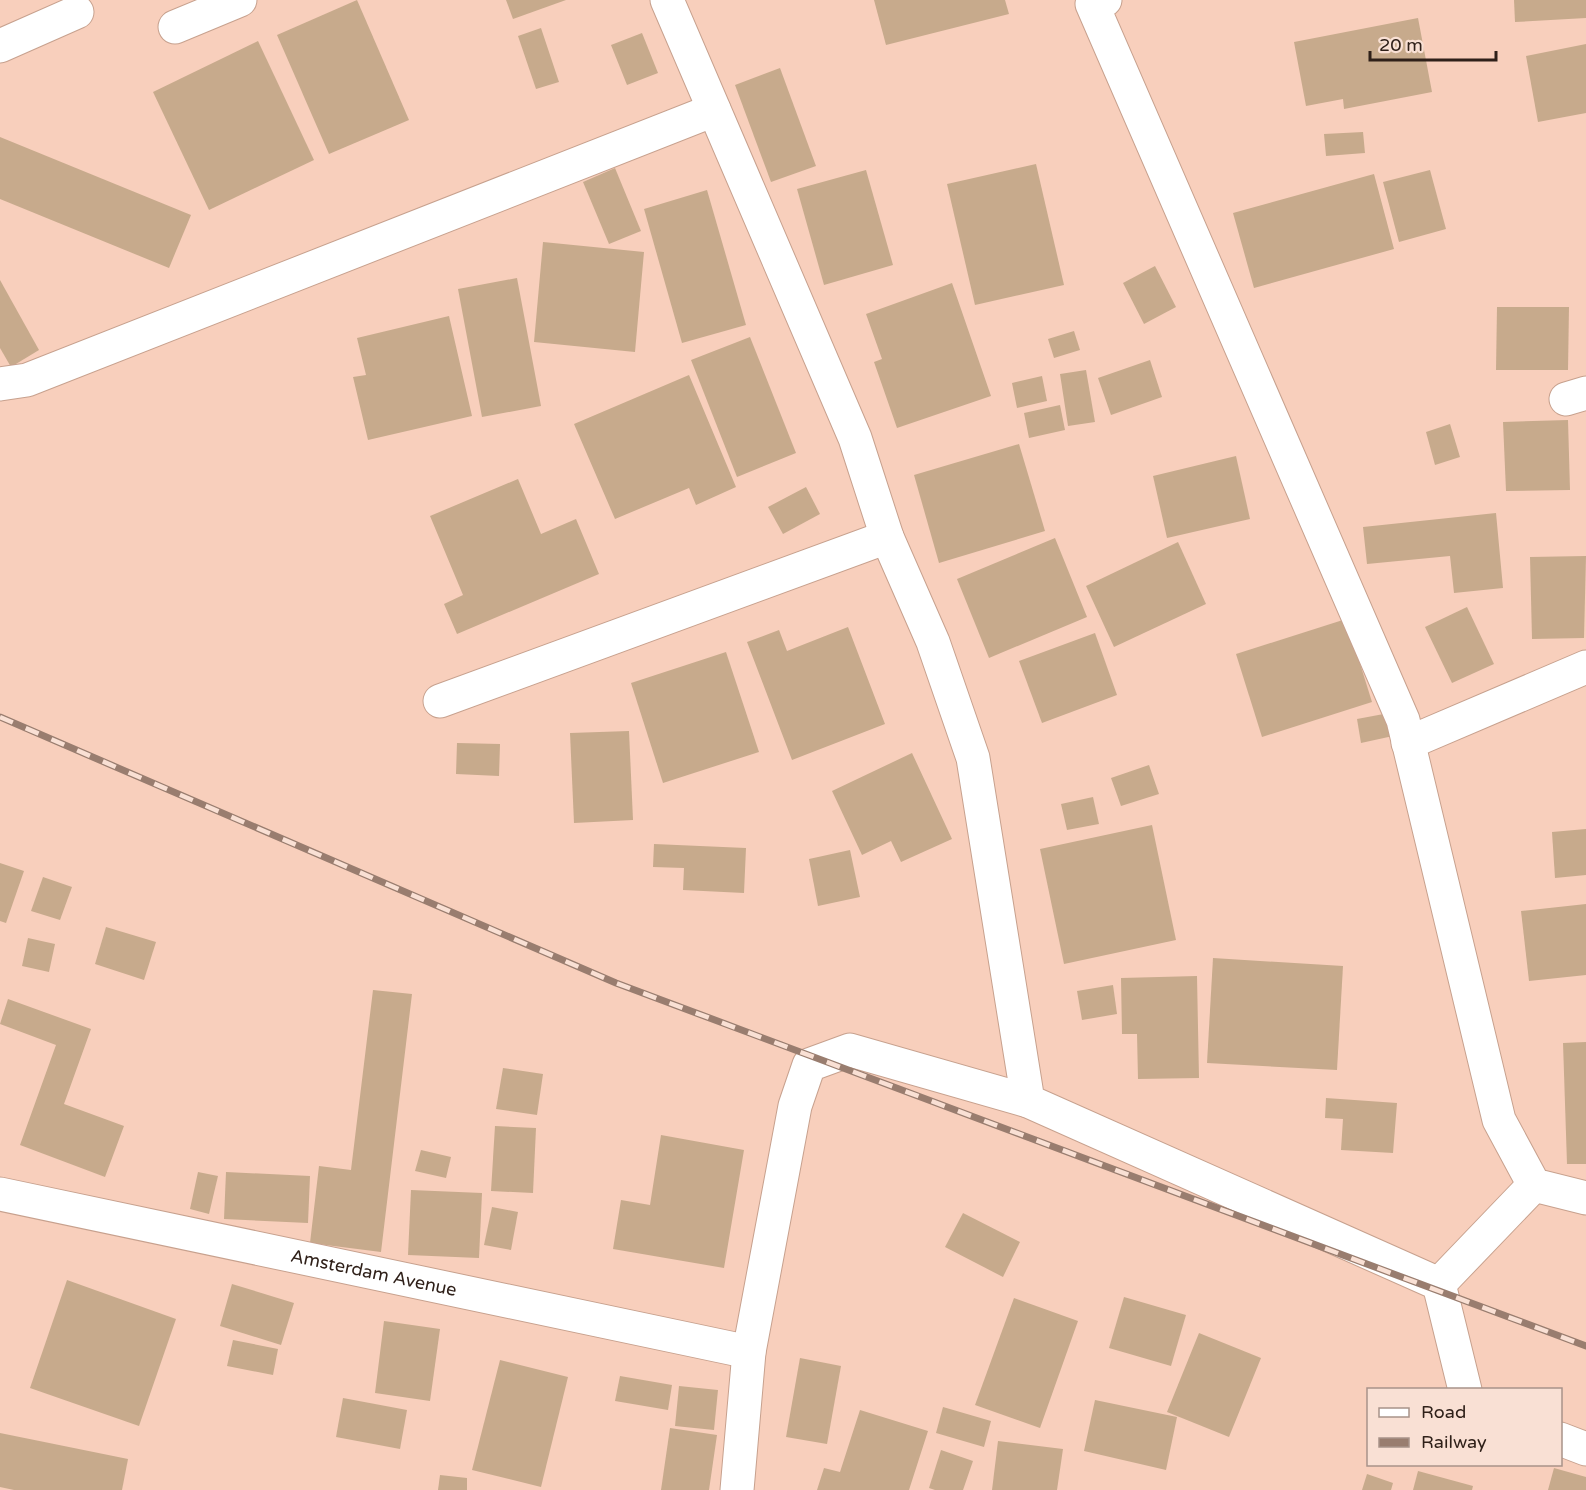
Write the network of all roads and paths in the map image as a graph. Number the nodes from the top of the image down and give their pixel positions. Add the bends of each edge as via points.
1 (240, 0) edge
2 (667, 0) edge
3 (1096, 1) edge
4 (77, 12) dead end
5 (175, 27) dead end
6 (0, 46) edge
7 (714, 110) junction
8 (0, 384) edge
9 (887, 537) junction
10 (1586, 667) edge
11 (440, 701) dead end
12 (1408, 743) junction
13 (1028, 1101) junction
14 (1534, 1185) junction
15 (0, 1194) edge
16 (1586, 1198) edge
17 (1439, 1284) junction
18 (749, 1352) junction
19 (1465, 1388) edge
20 (1562, 1439) edge
21 (1586, 1449) edge
22 (736, 1490) edge

1 - 5 street
2 - 7 street
3 - 12 street via 1403,720
4 - 6 street
7 - 8 street via 27,380
7 - 9 street via 855,438
9 - 11 street
9 - 13 street via 933,642 973,758
10 - 12 street
12 - 14 street via 1499,1120
13 - 17 street
13 - 18 street via 850,1050 809,1065 795,1106
14 - 16 street
14 - 17 street
15 - 18 street, Amsterdam Avenue
17 - 19 street
18 - 22 street
20 - 21 street

